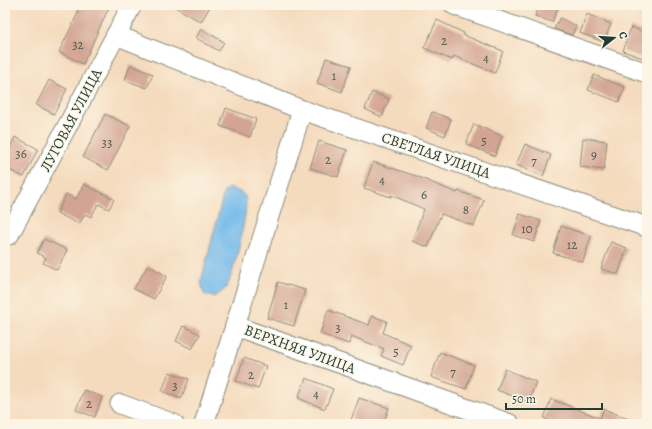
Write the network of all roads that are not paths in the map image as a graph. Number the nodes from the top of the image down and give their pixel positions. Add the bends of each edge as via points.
1 (132, 5) edge
2 (454, 5) edge
3 (116, 35) junction
4 (647, 73) edge
5 (302, 110) junction
6 (647, 227) edge
7 (9, 235) dead end
8 (235, 326) junction
9 (120, 404) dead end
10 (174, 424) edge
11 (204, 424) edge
12 (510, 424) edge

1 - 3 street, ЛУГОВАЯ УЛИЦА
2 - 4 street
3 - 5 street, СВЕТЛАЯ УЛИЦА
3 - 7 street, ЛУГОВАЯ УЛИЦА
5 - 6 street, СВЕТЛАЯ УЛИЦА
5 - 8 street, ВЕРХНЯЯ УЛИЦА
8 - 11 street
8 - 12 street, ВЕРХНЯЯ УЛИЦА
9 - 10 street

